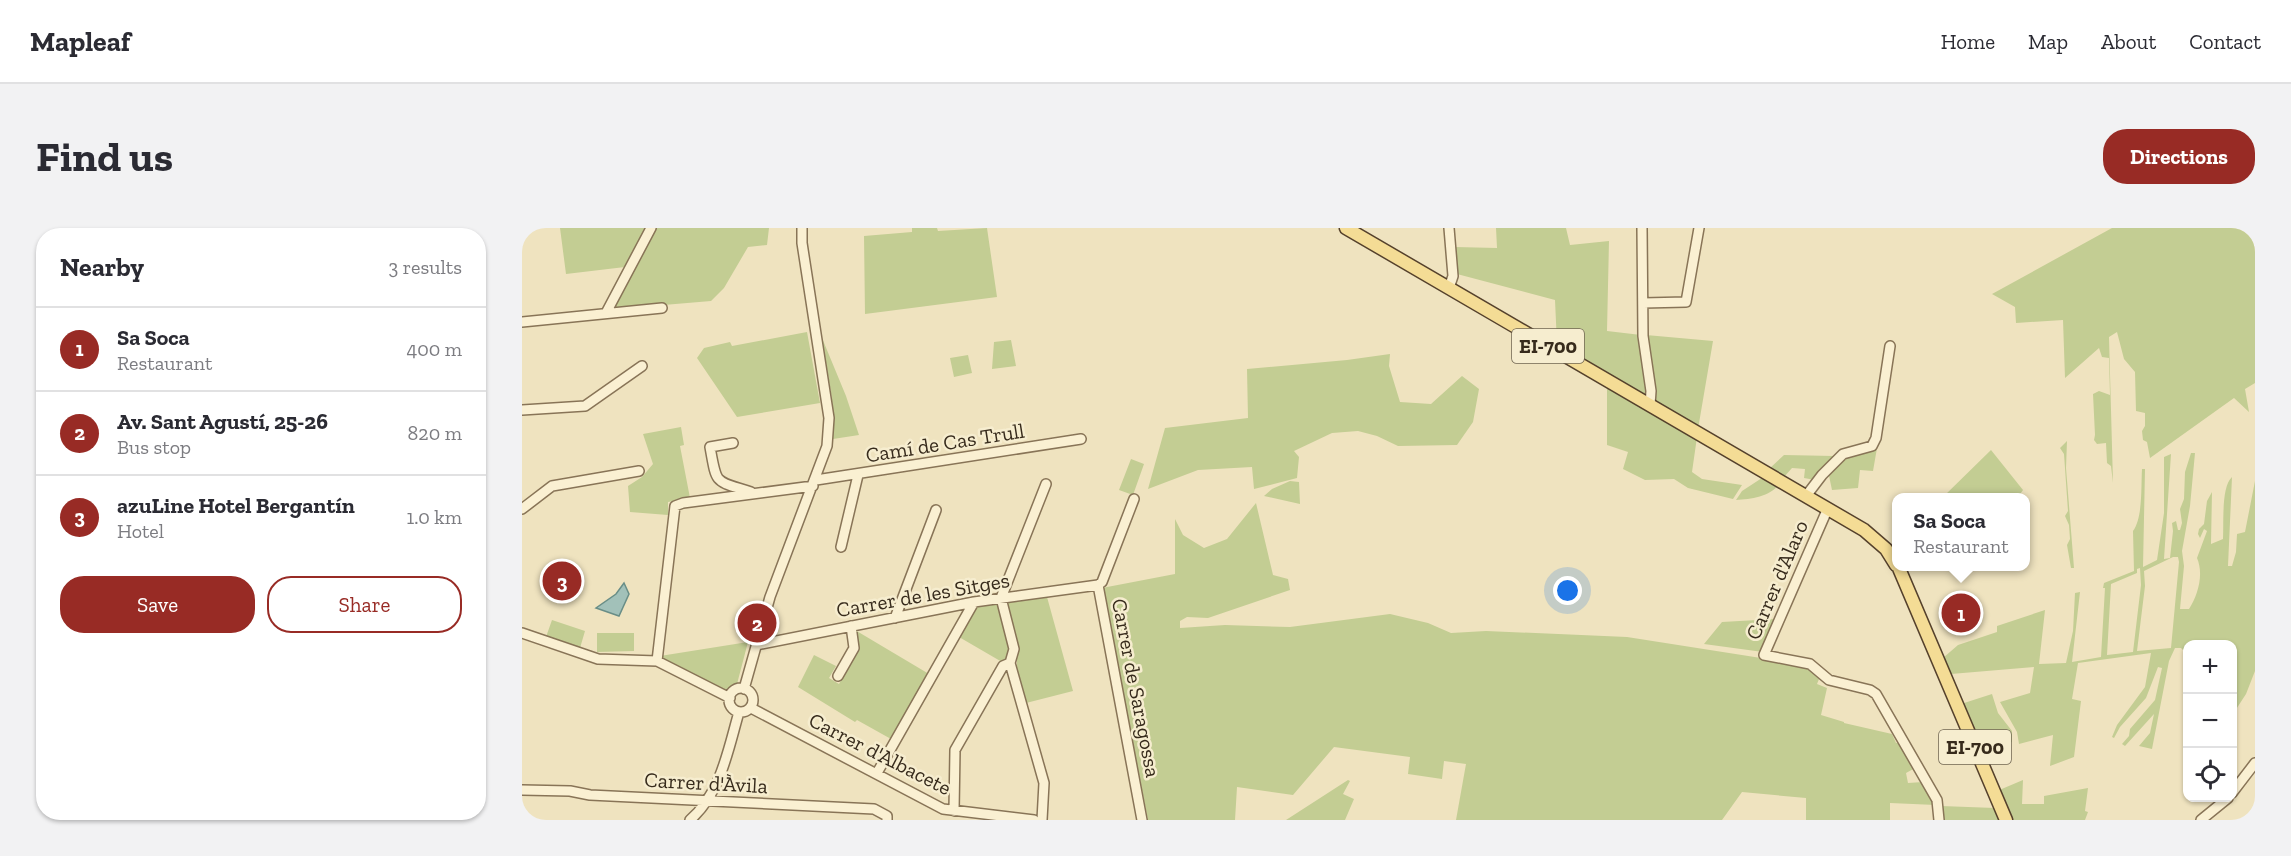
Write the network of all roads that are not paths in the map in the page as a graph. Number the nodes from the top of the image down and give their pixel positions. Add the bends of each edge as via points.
1 (651, 228) edge
2 (802, 228) edge
3 (1346, 228) edge
4 (1449, 228) edge
5 (1642, 228) edge
6 (1698, 228) edge
7 (1449, 288) junction
8 (1644, 303) junction
9 (662, 308) dead end
10 (606, 313) junction
11 (522, 322) edge
12 (1890, 346) dead end
13 (642, 366) dead end
14 (1650, 405) junction
15 (522, 410) edge
16 (1081, 439) dead end
17 (733, 443) dead end
18 (639, 471) dead end
19 (858, 475) junction
20 (814, 483) junction
21 (1046, 484) dead end
22 (754, 494) junction
23 (1806, 496) junction
24 (1134, 499) dead end
25 (522, 508) edge
26 (1828, 508) junction
27 (936, 510) dead end
28 (841, 548) dead end
29 (1892, 560) edge
30 (1899, 571) edge
31 (1098, 585) junction
32 (1001, 598) junction
33 (974, 602) junction
34 (895, 618) junction
35 (851, 626) junction
36 (522, 633) edge
37 (756, 645) junction
38 (657, 661) junction
39 (1010, 663) junction
40 (838, 676) dead end
41 (744, 689) junction
42 (730, 698) junction
43 (751, 708) junction
44 (738, 712) junction
45 (2255, 763) edge
46 (877, 773) junction
47 (2237, 786) edge
48 (522, 790) edge
49 (706, 802) junction
50 (2223, 802) edge
51 (954, 811) junction
52 (887, 818) edge
53 (690, 820) edge
54 (1034, 820) edge
55 (1042, 820) edge
56 (1142, 820) edge
57 (1939, 820) edge
58 (2006, 820) edge
59 (2201, 820) edge

1 - 10 street
2 - 20 street via 829,418 827,446
3 - 7 main road, EI-700
4 - 7 street via 1453,276
5 - 8 street
6 - 8 street via 1686,302
7 - 14 main road, EI-700
8 - 14 street
9 - 10 street
10 - 11 street
12 - 23 street via 1872,446 1843,454
13 - 15 street via 585,406
14 - 23 main road, EI-700
16 - 19 street, Camí de Cas Trull
17 - 22 street via 710,447 715,476
18 - 25 street via 552,486
19 - 20 street, Camí de Cas Trull
19 - 28 street
20 - 22 street, Camí de Cas Trull
20 - 37 street
21 - 32 street
22 - 38 street, Camí de Cas Trull via 675,506
23 - 26 main road, EI-700
24 - 31 street, Carrer de Saragossa
26 - 29 main road, EI-700 via 1876,539
26 - 57 street, Carrer d'Alaro via 1764,655 1810,664 1829,680 1876,694 1936,800
27 - 34 street
30 - 58 main road, EI-700
31 - 32 street, Carrer de les Sitges
31 - 56 street, Carrer de Saragossa
32 - 33 street, Carrer de les Sitges
32 - 39 street via 1014,649
33 - 34 street, Carrer de les Sitges
33 - 46 street
34 - 35 street, Carrer de les Sitges
35 - 37 street, Carrer de les Sitges
35 - 40 street via 854,648
36 - 38 street via 597,659
37 - 41 street
38 - 42 street
39 - 51 street via 1003,666 955,750
39 - 55 street via 1044,783
41 - 42 street via 735,690
41 - 43 street via 753,697
42 - 44 street via 731,706
43 - 44 street
43 - 46 street, Carrer d'Albacete
44 - 49 street via 722,772
45 - 47 street
46 - 51 street, Carrer d'Albacete via 943,809
48 - 49 street, Carrer d'Àvila
49 - 52 street, Carrer d'Àvila via 874,809
49 - 53 street
50 - 59 street
51 - 54 street, Carrer d'Albacete

